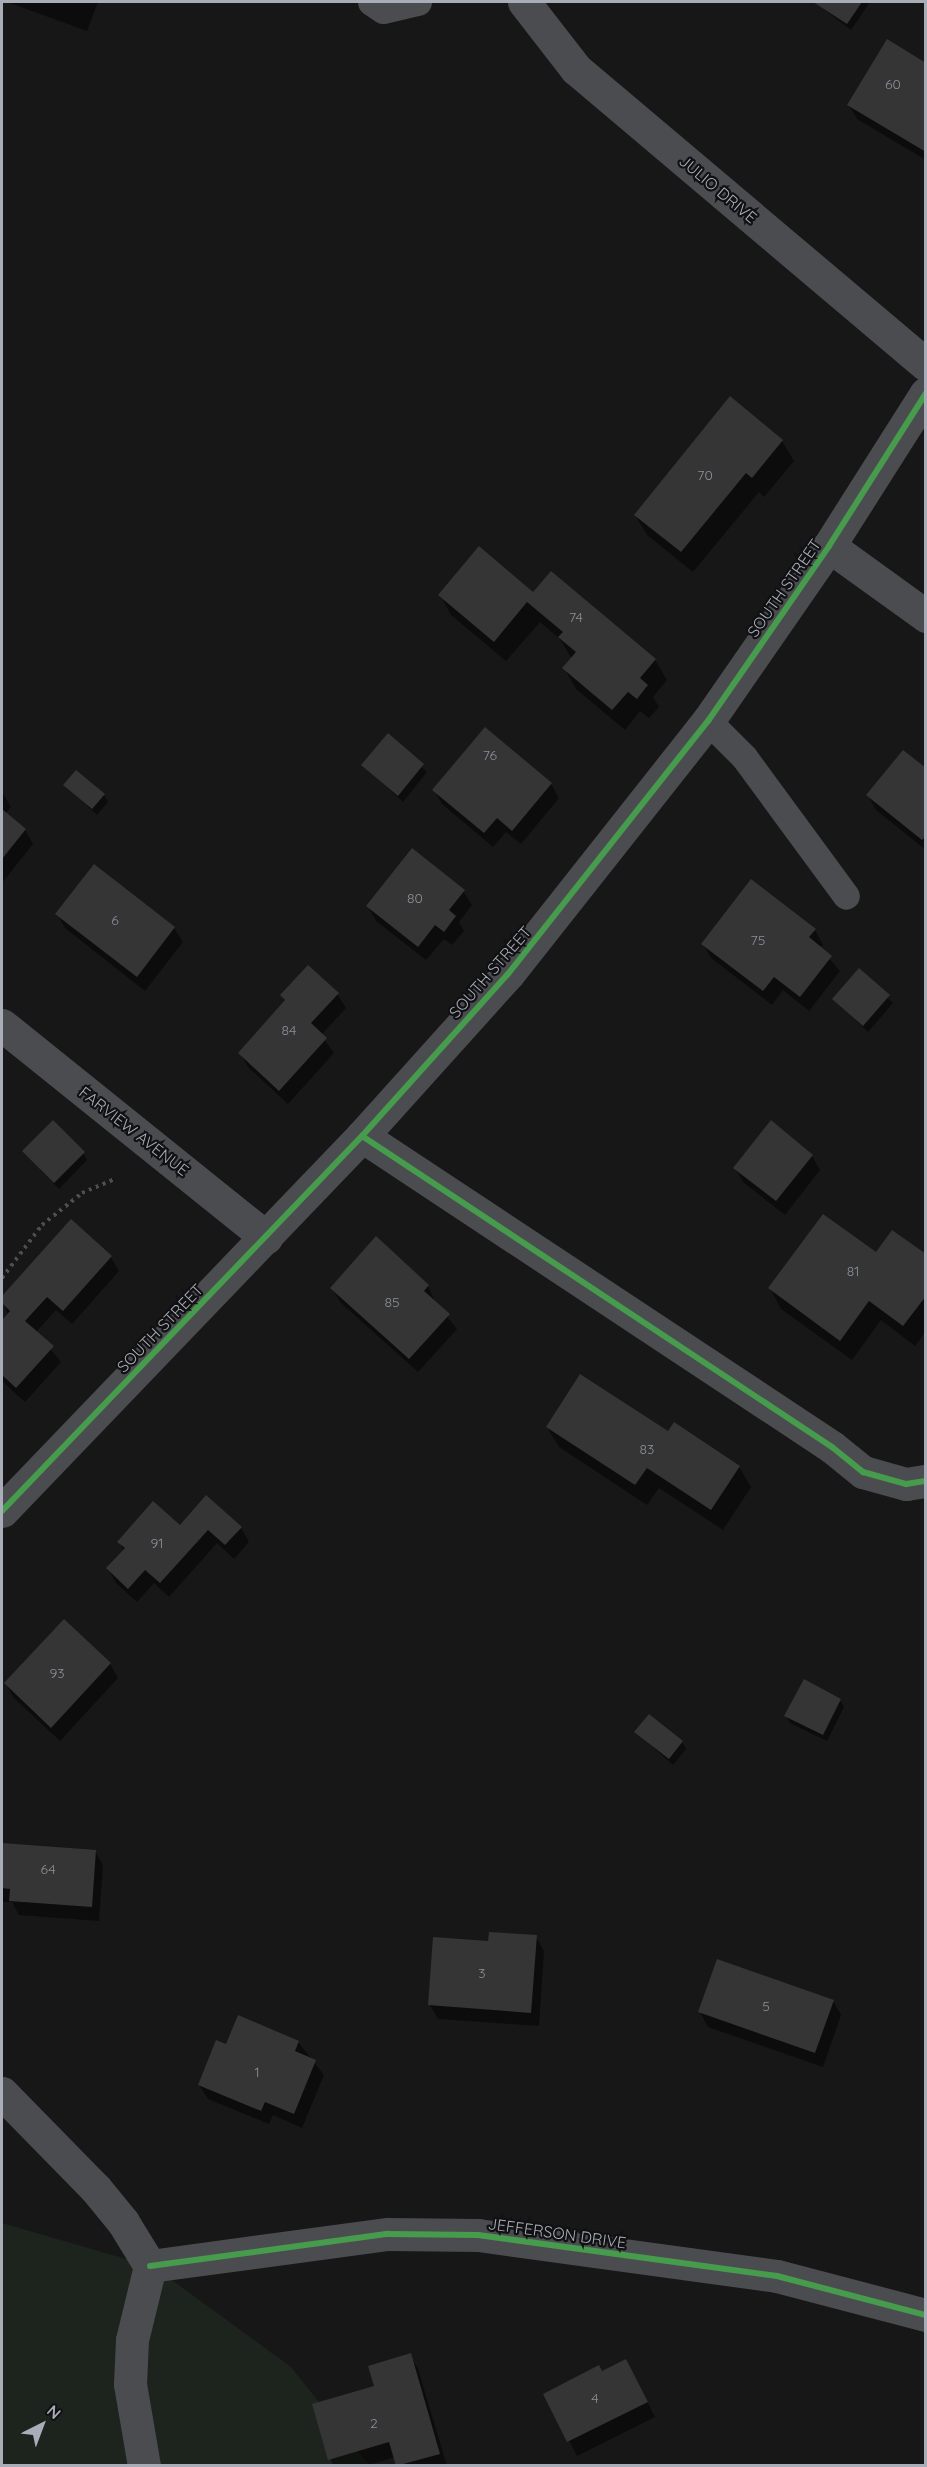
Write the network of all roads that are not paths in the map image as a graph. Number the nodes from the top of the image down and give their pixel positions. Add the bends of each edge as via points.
1 (371, 2) edge
2 (418, 2) edge
3 (524, 2) edge
4 (926, 365) edge
5 (926, 393) edge
6 (829, 546) junction
7 (926, 616) edge
8 (708, 721) junction
9 (846, 896) dead end
10 (2, 1025) edge
11 (362, 1136) junction
12 (267, 1237) junction
13 (926, 1481) edge
14 (2, 1511) edge
15 (2, 2092) edge
16 (150, 2266) junction
17 (926, 2315) edge
18 (144, 2466) edge

1 - 2 lane via 383,10
3 - 4 street, JULIO DRIVE via 576,69
5 - 6 street, SOUTH STREET
6 - 7 street
6 - 8 street, SOUTH STREET
8 - 9 lane via 744,757
8 - 11 street, SOUTH STREET via 508,974
10 - 12 street, FARVIEW AVENUE
11 - 12 street, SOUTH STREET
11 - 13 street via 822,1440 863,1472 906,1485
12 - 14 street, SOUTH STREET
15 - 16 street via 96,2189 123,2222
16 - 17 street, JEFFERSON DRIVE via 388,2234 478,2235 777,2276
16 - 18 street via 132,2340 130,2384

